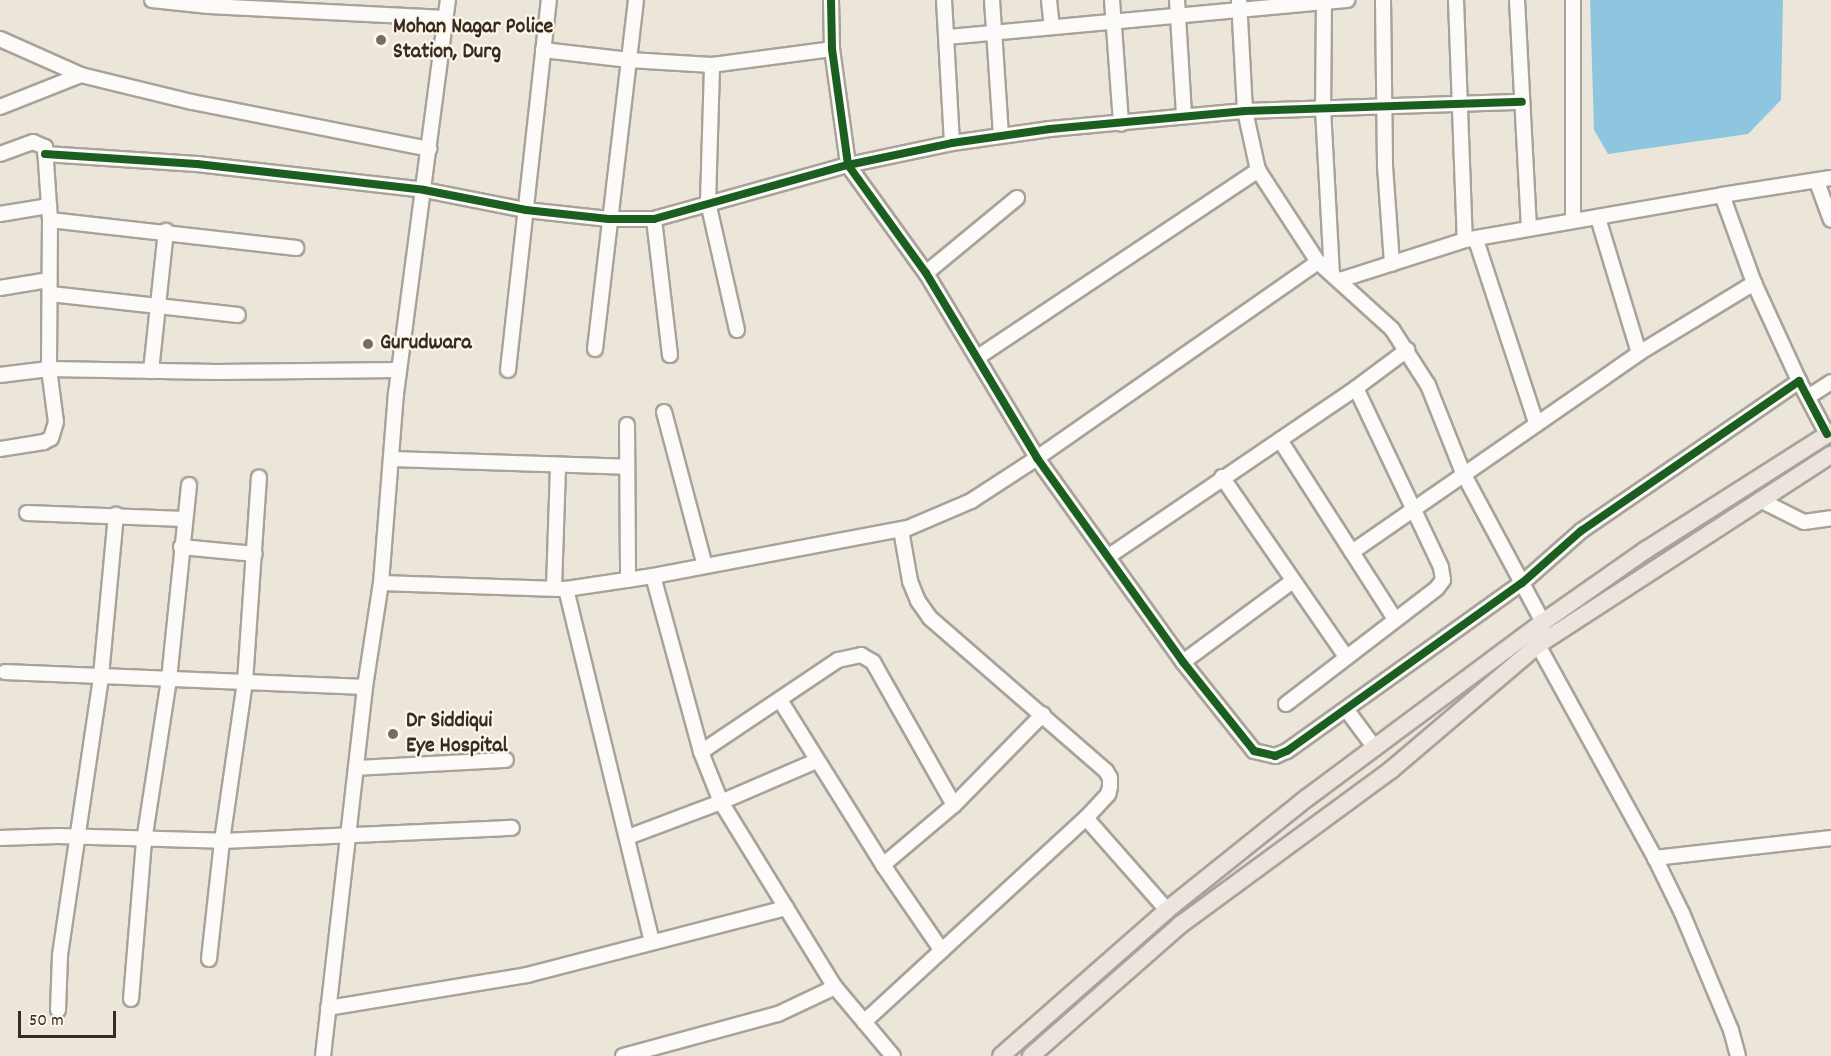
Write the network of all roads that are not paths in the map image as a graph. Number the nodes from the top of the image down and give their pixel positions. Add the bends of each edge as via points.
1 (152, 0) edge
2 (448, 0) edge
3 (549, 0) edge
4 (636, 0) edge
5 (831, 0) edge
6 (944, 0) edge
7 (992, 0) edge
8 (1049, 0) edge
9 (1112, 0) edge
10 (1177, 0) edge
11 (1347, 0) edge
12 (1383, 0) edge
13 (1456, 0) edge
14 (1517, 0) edge
15 (1573, 0) edge
16 (1324, 1) edge
17 (241, 3) edge
18 (1239, 4) edge
19 (1178, 15) junction
20 (446, 18) junction
21 (1113, 21) junction
22 (1052, 27) junction
23 (994, 32) junction
24 (948, 36) junction
25 (0, 39) edge
26 (832, 49) junction
27 (543, 50) junction
28 (629, 60) junction
29 (712, 65) junction
30 (81, 75) junction
31 (1522, 102) junction
32 (1460, 104) junction
33 (1384, 106) junction
34 (0, 107) edge
35 (1323, 109) junction
36 (1245, 111) junction
37 (1184, 116) junction
38 (1121, 124) junction
39 (1001, 136) junction
40 (952, 143) junction
41 (429, 149) junction
42 (0, 154) edge
43 (45, 154) junction
44 (848, 165) junction
45 (1258, 170) junction
46 (1831, 178) edge
47 (1817, 182) junction
48 (423, 190) junction
49 (1722, 195) junction
50 (1017, 198) dead end
51 (708, 202) junction
52 (526, 210) junction
53 (0, 213) edge
54 (50, 213) junction
55 (1598, 218) junction
56 (609, 219) junction
57 (654, 219) junction
58 (1831, 220) edge
59 (1573, 221) junction
60 (1528, 228) junction
61 (166, 231) junction
62 (1470, 240) junction
63 (296, 248) dead end
64 (1318, 262) junction
65 (1392, 264) junction
66 (926, 273) junction
67 (1336, 277) junction
68 (1754, 283) junction
69 (50, 287) junction
70 (0, 288) edge
71 (158, 305) junction
72 (238, 315) dead end
73 (737, 330) dead end
74 (595, 348) dead end
75 (1407, 350) junction
76 (1639, 352) junction
77 (670, 356) dead end
78 (978, 357) junction
79 (49, 369) junction
80 (399, 370) junction
81 (508, 370) dead end
82 (151, 371) junction
83 (0, 375) edge
84 (1799, 381) junction
85 (1831, 382) edge
86 (1356, 388) junction
87 (1808, 397) junction
88 (664, 412) dead end
89 (1536, 423) junction
90 (627, 425) dead end
91 (1829, 433) edge
92 (1280, 440) junction
93 (0, 448) edge
94 (1831, 455) edge
95 (1037, 458) junction
96 (392, 459) junction
97 (558, 467) junction
98 (627, 468) junction
99 (1463, 473) junction
100 (259, 477) dead end
101 (1222, 477) junction
102 (189, 485) dead end
103 (1760, 500) junction
104 (1412, 509) junction
105 (27, 513) dead end
106 (116, 515) junction
107 (1831, 518) edge
108 (184, 519) junction
109 (904, 529) junction
110 (181, 547) junction
111 (1352, 552) junction
112 (255, 554) junction
113 (1109, 556) junction
114 (705, 566) junction
115 (653, 576) junction
116 (628, 580) junction
117 (1293, 581) junction
118 (381, 583) junction
119 (1522, 583) junction
120 (560, 589) junction
121 (1395, 619) junction
122 (1543, 622) junction
123 (1538, 645) junction
124 (1346, 657) junction
125 (1183, 662) junction
126 (5, 672) dead end
127 (101, 676) junction
128 (169, 679) junction
129 (245, 682) junction
130 (365, 687) junction
131 (780, 700) junction
132 (1286, 704) dead end
133 (1349, 713) junction
134 (1043, 714) junction
135 (1374, 748) junction
136 (701, 752) junction
137 (506, 760) dead end
138 (816, 761) junction
139 (356, 768) junction
140 (721, 802) junction
141 (954, 805) junction
142 (1086, 818) junction
143 (512, 828) dead end
144 (348, 837) junction
145 (628, 837) junction
146 (0, 838) edge
147 (78, 838) junction
148 (1831, 838) edge
149 (144, 841) junction
150 (222, 841) junction
151 (1655, 858) junction
152 (883, 865) junction
153 (786, 908) junction
154 (1167, 910) junction
155 (652, 942) junction
156 (942, 951) junction
157 (209, 959) dead end
158 (835, 987) junction
159 (131, 999) dead end
160 (328, 1008) junction
161 (58, 1010) dead end
162 (864, 1022) junction
163 (650, 1052) edge
164 (322, 1056) edge
165 (623, 1056) edge
166 (893, 1056) edge
167 (1001, 1056) edge
168 (1030, 1056) edge
169 (1738, 1056) edge

1 - 17 street
2 - 20 street
3 - 27 street
4 - 28 street
5 - 26 street
6 - 24 street
7 - 23 street
8 - 22 street
9 - 21 street
10 - 19 street
11 - 16 street
12 - 33 street
13 - 32 street
14 - 31 street
15 - 59 street
16 - 18 street
16 - 35 street
17 - 20 street
18 - 19 street
18 - 36 street
19 - 21 street
19 - 37 street
20 - 41 street
21 - 22 street
21 - 38 street
22 - 23 street
23 - 24 street
23 - 39 street
24 - 40 street
25 - 30 street
26 - 29 street
26 - 44 street
27 - 28 street
27 - 52 street
28 - 29 street
28 - 56 street
29 - 51 street
30 - 34 street
30 - 41 street via 192,102
31 - 32 street
31 - 60 street
32 - 33 street
32 - 62 street
33 - 35 street
33 - 65 street via 1384,166
35 - 36 street
35 - 67 street
36 - 37 street
36 - 45 street
37 - 38 street
38 - 39 street
39 - 40 street
40 - 44 street
41 - 48 street
42 - 43 street via 33,142 45,147
43 - 48 street via 197,164
43 - 54 street
44 - 51 street
44 - 66 street
45 - 64 street
45 - 78 street
46 - 47 street
47 - 49 street
47 - 58 street
48 - 52 street
48 - 80 street
49 - 55 street
49 - 68 street
50 - 66 street
51 - 57 street
51 - 73 street
52 - 56 street
52 - 81 street
53 - 54 street
54 - 61 street
54 - 69 street
55 - 59 street
55 - 76 street
56 - 57 street
56 - 74 street
57 - 77 street
59 - 60 street
60 - 62 street
61 - 63 street
61 - 71 street
62 - 65 street
62 - 89 street
64 - 67 street
64 - 95 street
65 - 67 street
66 - 78 street
67 - 75 street via 1392,329
68 - 76 street
68 - 84 street
69 - 70 street
69 - 71 street
69 - 79 street
71 - 72 street
71 - 82 street
75 - 86 street
75 - 99 street via 1428,385
76 - 89 street
78 - 95 street
79 - 82 street
79 - 83 street
79 - 93 street via 56,422 51,438
80 - 82 street
80 - 96 street
84 - 87 street
84 - 119 street via 1581,531
85 - 87 street
86 - 92 street
86 - 104 street
87 - 91 street
88 - 114 street
89 - 99 street
90 - 98 street
91 - 122 main road via 1646,550
92 - 101 street
92 - 111 street
94 - 103 main road
95 - 109 street via 971,501
95 - 113 street
96 - 97 street
96 - 118 street
97 - 98 street
97 - 120 street
98 - 116 street
99 - 104 street
99 - 119 street
100 - 112 street
101 - 113 street
101 - 117 street
102 - 108 street
103 - 107 street via 1804,522
103 - 123 main road
104 - 111 street
104 - 121 street via 1441,567 1443,580
105 - 106 street
106 - 108 street
106 - 127 street
108 - 110 street
109 - 114 street
109 - 134 street via 910,581 930,618
110 - 112 street
110 - 128 street
111 - 121 street
112 - 129 street
113 - 125 street
114 - 115 street
115 - 116 street
115 - 136 street
116 - 120 street
117 - 124 street
117 - 125 street
118 - 120 street
118 - 130 street
119 - 122 street
119 - 133 street
120 - 145 street
121 - 124 street
122 - 123 street
122 - 135 main road
123 - 151 street
123 - 168 main road via 1391,770 1180,925
124 - 132 street
125 - 133 street via 1254,751 1264,755 1287,751
126 - 127 street
127 - 128 street
127 - 147 street
128 - 129 street
128 - 149 street
129 - 130 street
129 - 150 street
130 - 139 street
131 - 136 street
131 - 138 street
131 - 141 street via 838,660 851,655 867,658 873,662
133 - 135 street
134 - 141 street
134 - 142 street via 1110,778 1108,794
135 - 154 main road
136 - 140 street
137 - 139 street
138 - 140 street
138 - 152 street
139 - 144 street
140 - 145 street
140 - 153 street
141 - 152 street
142 - 154 street
142 - 156 street
143 - 144 street
144 - 150 street
144 - 160 street
145 - 155 street
146 - 147 street
147 - 149 street
147 - 161 street via 60,955
148 - 151 street
149 - 150 street
149 - 159 street
150 - 157 street
151 - 169 street via 1682,913
152 - 156 street
153 - 155 street
153 - 158 street
154 - 167 main road
155 - 160 street via 527,975
156 - 162 street
158 - 162 street
158 - 163 street via 778,1014
160 - 164 street
162 - 166 street
163 - 165 street

